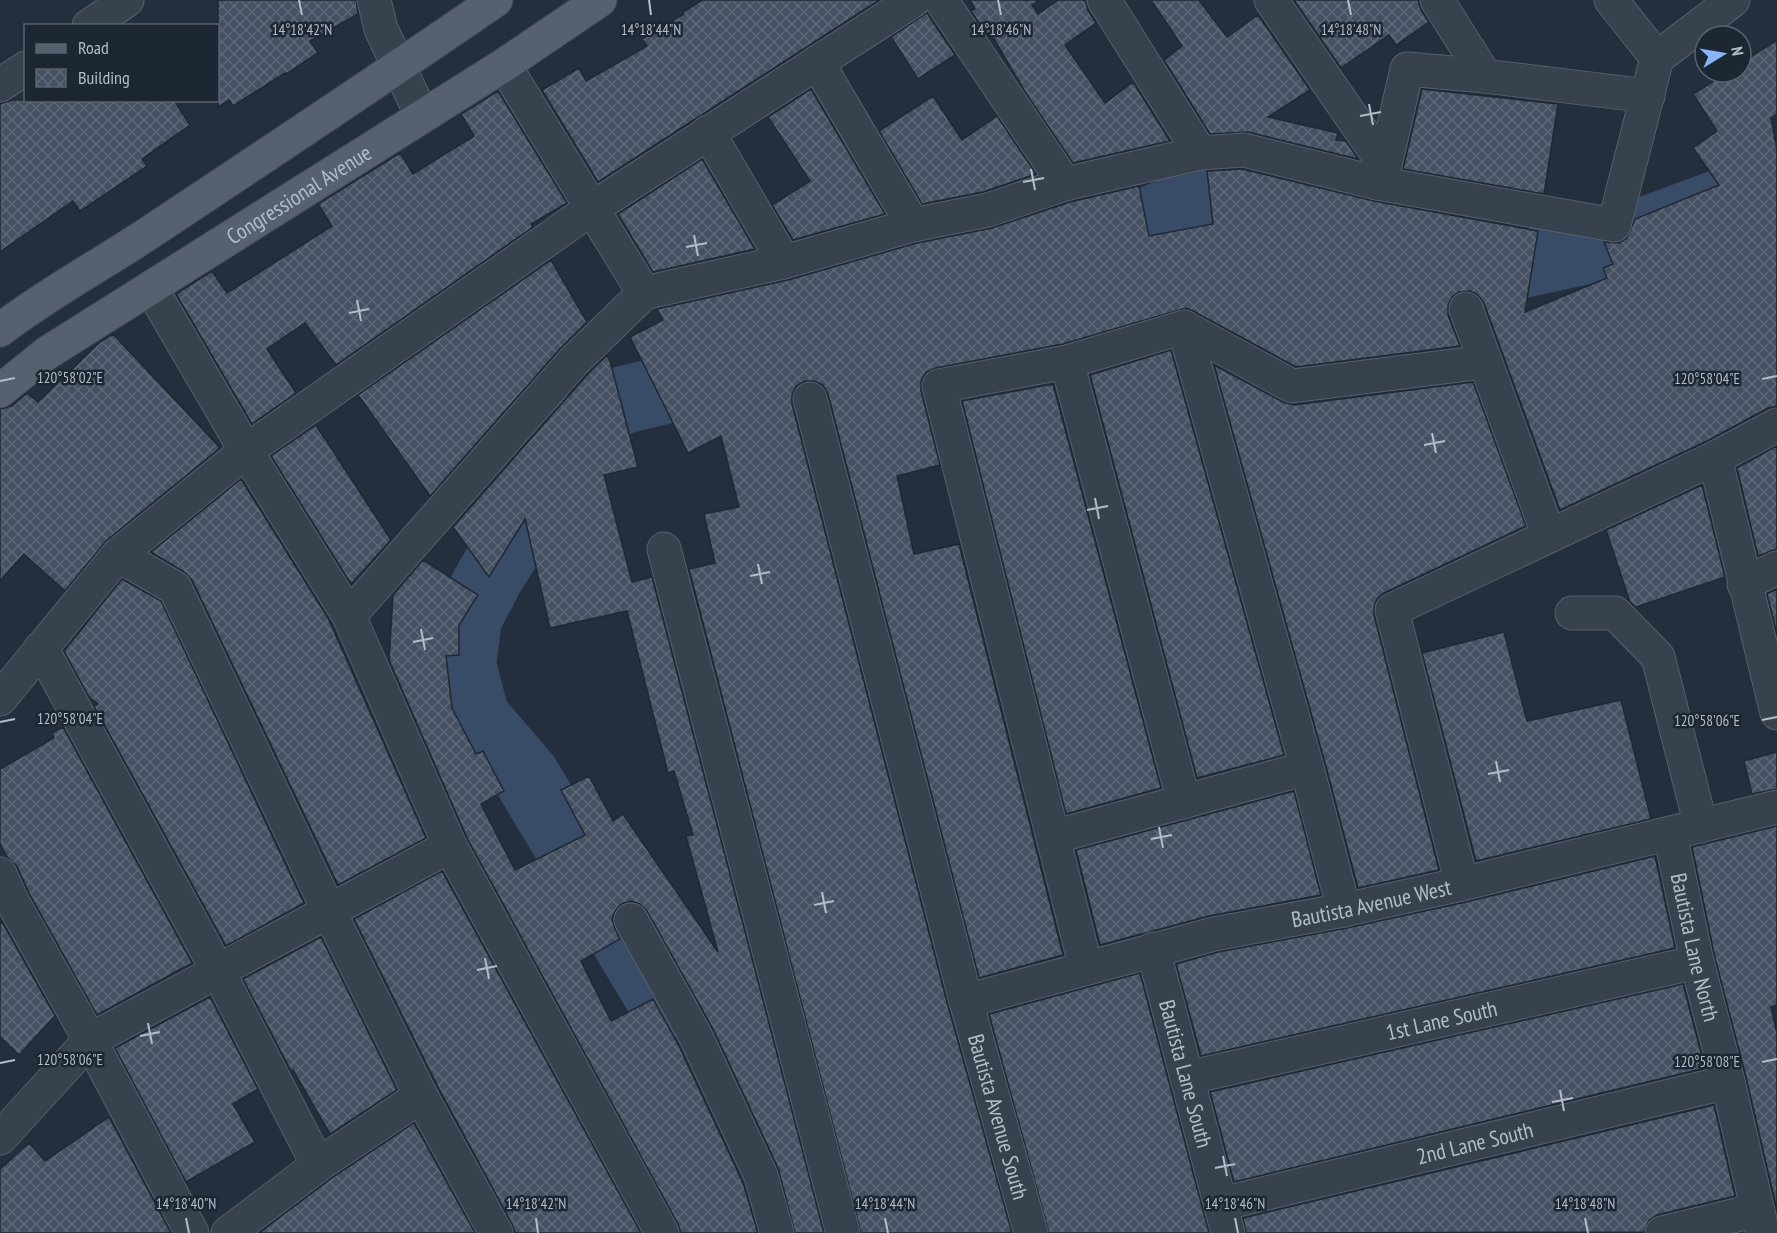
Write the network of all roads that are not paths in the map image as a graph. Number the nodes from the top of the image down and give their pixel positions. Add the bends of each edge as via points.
1 (127, 0) edge
2 (374, 0) edge
3 (496, 0) edge
4 (600, 0) edge
5 (914, 0) edge
6 (941, 0) edge
7 (1104, 0) edge
8 (1271, 0) edge
9 (1437, 0) edge
10 (1733, 0) edge
11 (1616, 2) edge
12 (92, 24) edge
13 (1657, 58) junction
14 (817, 62) junction
15 (504, 65) junction
16 (399, 67) junction
17 (24, 69) edge
18 (1485, 76) junction
19 (0, 85) edge
20 (1648, 96) junction
21 (422, 116) junction
22 (708, 132) junction
23 (1200, 153) junction
24 (1381, 174) junction
25 (1065, 184) junction
26 (591, 208) junction
27 (913, 225) junction
28 (784, 262) junction
29 (151, 288) junction
30 (644, 293) junction
31 (1466, 309) dead end
32 (1184, 327) junction
33 (0, 330) edge
34 (1067, 362) junction
35 (1484, 362) junction
36 (0, 391) edge
37 (810, 399) dead end
38 (1777, 425) edge
39 (246, 451) junction
40 (1715, 458) junction
41 (1549, 536) junction
42 (664, 549) dead end
43 (118, 555) junction
44 (1777, 568) edge
45 (1744, 584) junction
46 (1572, 613) dead end
47 (349, 616) junction
48 (41, 648) junction
49 (0, 699) edge
50 (1777, 713) edge
51 (1307, 768) junction
52 (1184, 802) junction
53 (1777, 807) edge
54 (1701, 826) junction
55 (1670, 834) junction
56 (1053, 837) junction
57 (450, 846) junction
58 (1462, 884) junction
59 (4, 896) edge
60 (1344, 910) junction
61 (329, 912) junction
62 (631, 920) dead end
63 (1154, 949) junction
64 (1697, 962) junction
65 (1086, 968) junction
66 (218, 971) junction
67 (966, 1001) junction
68 (90, 1040) junction
69 (1187, 1078) junction
70 (1728, 1082) junction
71 (421, 1096) junction
72 (0, 1138) edge
73 (318, 1165) junction
74 (1225, 1218) edge
75 (1760, 1221) edge
76 (487, 1230) edge
77 (192, 1233) edge
78 (228, 1233) edge
79 (662, 1233) edge
80 (777, 1233) edge
81 (843, 1233) edge
82 (1030, 1233) edge
83 (1662, 1233) edge

1 - 12 street
2 - 16 street via 381,29
3 - 16 main road
4 - 15 main road, Congressional Avenue
5 - 14 street
6 - 25 street
7 - 23 street
8 - 24 street
9 - 18 street
10 - 13 street
11 - 13 street
13 - 20 street
14 - 22 street
14 - 27 street
15 - 21 main road, Congressional Avenue
15 - 26 street
16 - 21 street
16 - 33 main road
17 - 19 street
18 - 20 street
18 - 24 street via 1407,69
20 - 24 street via 1614,225
21 - 29 main road, Congressional Avenue
22 - 26 street
22 - 28 street
23 - 24 street via 1244,150
23 - 25 street
25 - 27 street via 988,210
26 - 30 street
26 - 39 street
27 - 28 street
28 - 30 street
29 - 36 main road, Congressional Avenue via 47,353
29 - 39 street
30 - 47 street via 573,362
31 - 35 street
32 - 34 street
32 - 35 street via 1292,386
32 - 51 street
34 - 52 street
34 - 56 street via 939,387
35 - 41 street
37 - 67 street, Bautista Avenue South
38 - 40 street
39 - 43 street
39 - 47 street
40 - 41 street
40 - 45 street
41 - 58 street via 1392,610
42 - 81 street
43 - 48 street
43 - 61 street via 175,588
44 - 45 street
45 - 50 street
46 - 54 street via 1615,613 1658,657
47 - 57 street
48 - 49 street
48 - 66 street
51 - 52 street
51 - 60 street
52 - 56 street
53 - 54 street, Bautista Avenue West
54 - 55 street, Bautista Avenue West
55 - 58 street, Bautista Avenue West
55 - 64 street, Bautista Lane North
56 - 65 street
57 - 61 street
57 - 79 street
58 - 60 street, Bautista Avenue West
59 - 68 street
60 - 63 street, Bautista Avenue West
61 - 66 street
61 - 71 street
62 - 80 street via 696,1037 761,1176
63 - 65 street, Bautista Avenue West
63 - 69 street, Bautista Lane South
64 - 69 street, 1st Lane South
64 - 70 street, Bautista Lane North
65 - 67 street, Bautista Avenue West
66 - 68 street
66 - 73 street
67 - 82 street, Bautista Avenue South
68 - 72 street
68 - 77 street
69 - 74 street, Bautista Lane South
70 - 74 street, 2nd Lane South
70 - 75 street, Bautista Lane North
71 - 73 street
71 - 76 street
73 - 78 street
75 - 83 street

